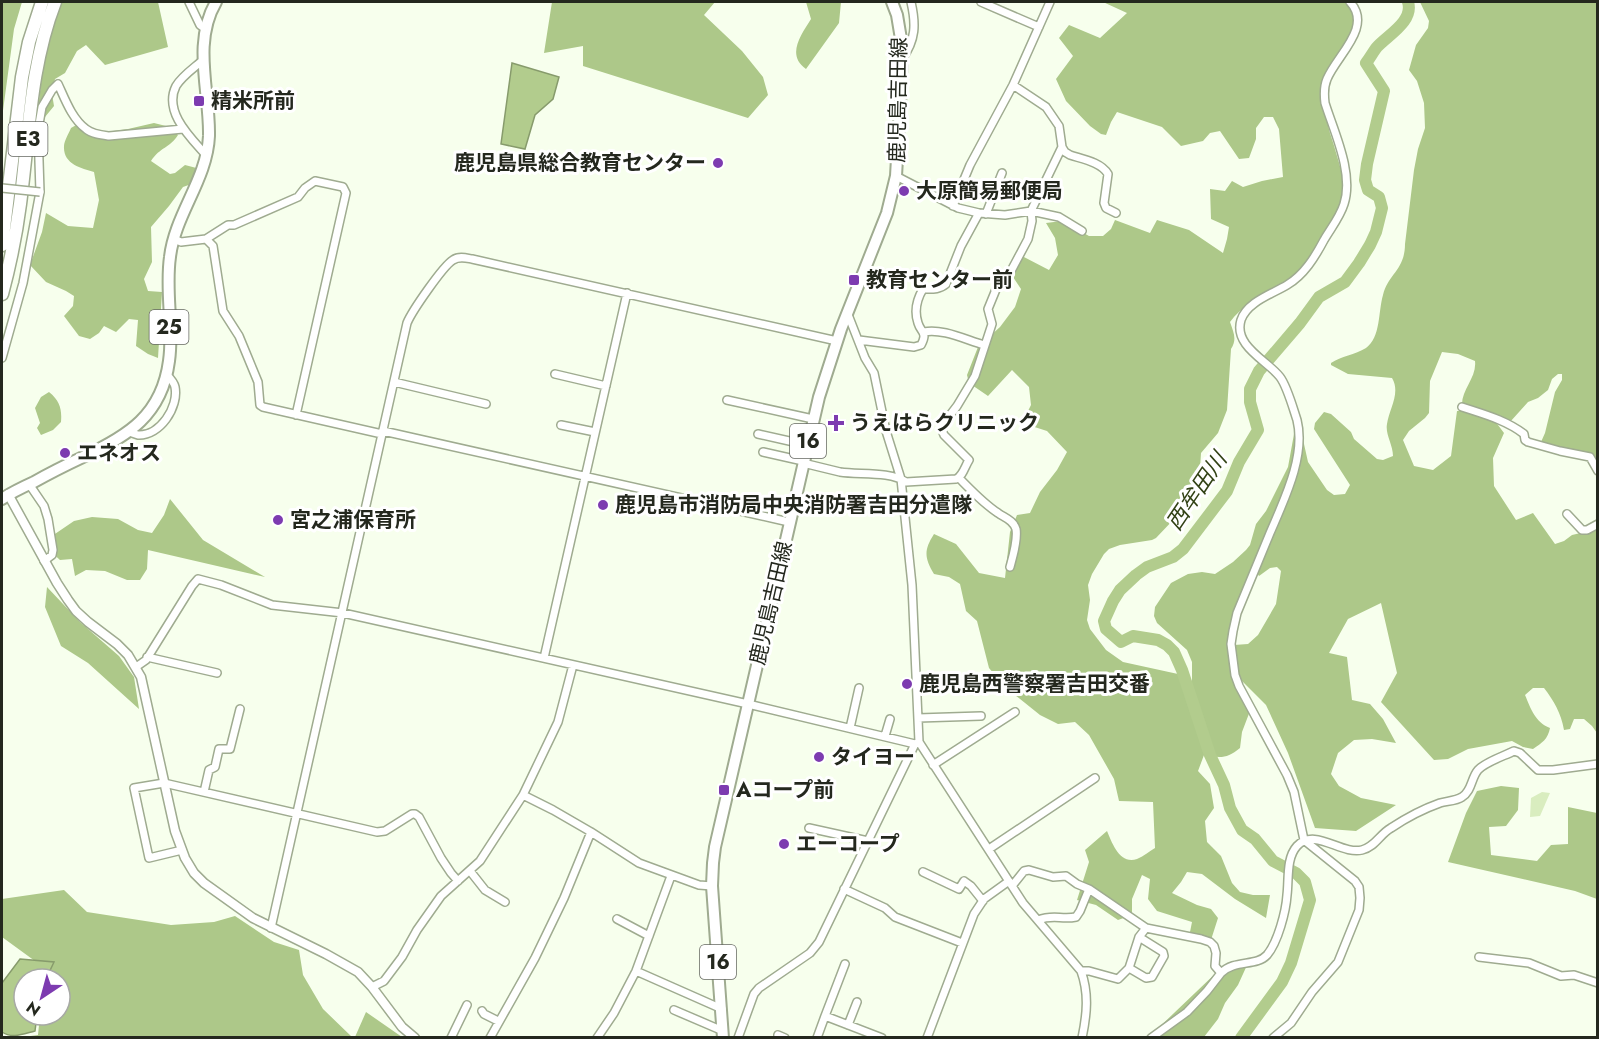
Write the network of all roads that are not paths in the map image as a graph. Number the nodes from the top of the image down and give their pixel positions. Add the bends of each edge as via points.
1 (42, 2) edge
2 (56, 2) edge
3 (189, 2) edge
4 (216, 2) edge
5 (892, 2) edge
6 (911, 2) edge
7 (981, 2) edge
8 (1050, 2) edge
9 (1350, 2) edge
10 (1039, 27) junction
11 (206, 29) junction
12 (902, 59) junction
13 (203, 60) junction
14 (1013, 85) junction
15 (183, 129) junction
16 (1062, 147) junction
17 (206, 155) junction
18 (1002, 173) dead end
19 (896, 177) junction
20 (2, 188) edge
21 (40, 192) junction
22 (953, 206) junction
23 (1031, 212) junction
24 (983, 213) junction
25 (1116, 213) dead end
26 (1082, 231) dead end
27 (174, 239) junction
28 (206, 239) junction
29 (2, 245) edge
30 (627, 293) junction
31 (2, 294) edge
32 (847, 312) junction
33 (924, 332) junction
34 (859, 340) junction
35 (837, 341) junction
36 (984, 345) junction
37 (2, 358) edge
38 (555, 374) dead end
39 (167, 375) junction
40 (394, 382) junction
41 (606, 386) junction
42 (727, 400) dead end
43 (486, 404) dead end
44 (1462, 407) dead end
45 (296, 415) junction
46 (813, 419) junction
47 (561, 425) dead end
48 (129, 432) junction
49 (596, 432) junction
50 (383, 433) junction
51 (758, 434) dead end
52 (807, 446) junction
53 (763, 452) dead end
54 (803, 462) junction
55 (1598, 471) edge
56 (585, 477) junction
57 (959, 478) junction
58 (901, 479) junction
59 (29, 484) junction
60 (4, 494) edge
61 (1567, 514) dead end
62 (789, 522) junction
63 (1598, 524) edge
64 (44, 561) junction
65 (1010, 567) dead end
66 (343, 612) junction
67 (147, 657) junction
68 (544, 658) junction
69 (573, 666) junction
70 (136, 667) junction
71 (218, 673) dead end
72 (860, 688) dead end
73 (748, 704) junction
74 (240, 709) dead end
75 (1015, 712) dead end
76 (981, 716) dead end
77 (918, 718) junction
78 (890, 719) dead end
79 (850, 728) junction
80 (885, 736) junction
81 (917, 743) junction
82 (1598, 764) edge
83 (933, 765) junction
84 (1095, 778) dead end
85 (165, 783) junction
86 (204, 792) junction
87 (523, 795) junction
88 (297, 813) junction
89 (809, 828) dead end
90 (591, 832) junction
91 (1304, 840) junction
92 (868, 841) junction
93 (989, 849) junction
94 (182, 850) junction
95 (470, 871) junction
96 (923, 872) dead end
97 (671, 876) junction
98 (458, 881) junction
99 (1011, 883) junction
100 (712, 886) junction
101 (844, 889) junction
102 (1089, 889) junction
103 (983, 901) junction
104 (505, 902) dead end
105 (617, 919) dead end
106 (1038, 920) junction
107 (271, 928) junction
108 (1146, 928) junction
109 (649, 936) junction
110 (1139, 936) junction
111 (962, 943) junction
112 (1479, 957) dead end
113 (845, 964) dead end
114 (1129, 968) junction
115 (636, 971) junction
116 (1081, 971) junction
117 (1221, 973) junction
118 (1598, 983) edge
119 (372, 987) junction
120 (857, 1002) dead end
121 (467, 1005) dead end
122 (722, 1009) junction
123 (674, 1010) dead end
124 (482, 1011) dead end
125 (825, 1016) junction
126 (498, 1021) junction
127 (849, 1025) junction
128 (860, 1029) junction
129 (723, 1034) edge
130 (415, 1038) edge
131 (451, 1038) edge
132 (490, 1038) edge
133 (597, 1038) edge
134 (738, 1038) edge
135 (817, 1038) edge
136 (856, 1038) edge
137 (882, 1038) edge
138 (927, 1038) edge
139 (1082, 1038) edge
140 (1152, 1038) edge
141 (1273, 1038) edge

1 - 29 highway, E3 via 22,77
2 - 31 highway, E3 via 33,84 16,233
3 - 11 street
4 - 11 main road, 25
5 - 12 main road, 鹿児島吉田線 / 16 via 900,29
6 - 12 street via 913,40
7 - 10 street
8 - 10 street
9 - 91 street via 1357,11 1357,29 1330,73 1324,93 1347,176 1344,204 1306,268 1289,284 1251,306 1240,329 1242,338 1281,378 1297,422 1298,445 1295,471 1237,613 1233,666 1239,686 1290,783
10 - 14 street
11 - 13 main road, 25
12 - 19 main road, 鹿児島吉田線 / 16
13 - 15 street via 180,80 173,94
13 - 17 main road, 25 via 209,136
14 - 16 street via 1046,107 1059,126
14 - 22 street
15 - 17 street
15 - 21 street via 109,136 86,130 58,84 42,107 38,130
16 - 23 street
16 - 25 street via 1070,155 1106,170 1104,204
17 - 27 main road, 25
18 - 24 street
19 - 22 street
19 - 32 main road, 鹿児島吉田線 / 16
20 - 21 street, bridge
21 - 37 street via 23,284
22 - 24 street
23 - 24 street
23 - 26 street via 1059,217
23 - 36 street via 1028,239 1011,271 997,287 988,309 992,324
24 - 33 street via 961,246 946,284 936,290 923,289 918,297 918,325
27 - 28 street
27 - 39 main road, 25 via 168,279
28 - 45 street via 213,246 223,311 239,336 258,382 260,405
28 - 45 street via 228,225 298,197 315,182 345,189
30 - 35 street
30 - 40 street via 458,258 450,262 411,314
30 - 41 street
32 - 34 street
32 - 35 main road, 鹿児島吉田線 / 16
33 - 34 street via 925,339 914,347
33 - 36 street via 943,333
34 - 58 street via 874,373
35 - 46 main road, 鹿児島吉田線 / 16
36 - 57 street via 975,376 942,429 969,459
38 - 41 street
39 - 48 main road, 25 via 157,401
39 - 48 street via 175,387 168,418 146,433
40 - 43 street
40 - 50 street
41 - 49 street
42 - 46 street
44 - 55 street via 1515,427 1528,442 1590,457
45 - 50 street
46 - 52 main road, 鹿児島吉田線 / 16
47 - 49 street
48 - 59 main road, 25
49 - 56 street
50 - 56 street
50 - 66 street
51 - 52 street
52 - 54 main road, 鹿児島吉田線 / 16
53 - 54 street
54 - 58 street
54 - 62 main road, 鹿児島吉田線 / 16
56 - 62 street
56 - 68 street
57 - 58 street via 906,482
57 - 65 street via 1014,525 1015,551
58 - 77 street via 912,585
59 - 60 main road, 25
59 - 64 street via 48,519 53,550
60 - 64 street
61 - 63 street via 1582,530
62 - 73 main road, 鹿児島吉田線 / 16
64 - 70 street via 76,611 117,644
66 - 67 street via 272,605 198,579
66 - 68 street
66 - 88 street
67 - 70 street
67 - 71 street
68 - 69 street
69 - 73 street
69 - 87 street via 558,722
70 - 85 street
72 - 79 street
73 - 79 street
73 - 100 main road, 鹿児島吉田線 / 16 via 715,847
74 - 86 street via 230,749 219,749
75 - 83 street
76 - 77 street
77 - 81 street
78 - 80 street
79 - 80 street
80 - 81 street
81 - 83 street
81 - 92 street
82 - 91 street via 1538,770 1514,751 1481,766 1467,794 1460,799 1419,812 1388,829 1362,850 1349,850 1316,839
83 - 93 street
84 - 93 street
85 - 86 street
85 - 94 street
85 - 94 street via 134,788 149,858
86 - 88 street
87 - 90 street
87 - 95 street
88 - 98 street via 377,832 415,814
88 - 107 street
89 - 92 street
90 - 97 street via 639,863
90 - 126 street via 543,941
91 - 117 street via 1292,854 1287,897 1274,943 1259,960 1227,967
91 - 141 street via 1355,880 1359,887 1359,910 1338,962 1291,1023
92 - 101 street
93 - 99 street
94 - 107 street via 204,883
95 - 98 street
95 - 104 street via 485,890
96 - 103 street via 959,889 964,880
97 - 100 street
97 - 109 street
98 - 119 street via 434,905 384,981
99 - 102 street via 1029,870 1053,877 1066,876
99 - 103 street
99 - 106 street
100 - 122 main road, 鹿児島吉田線 / 16
101 - 111 street via 885,908 895,917
101 - 134 street via 810,953 754,994
102 - 106 street via 1076,917 1047,916
102 - 108 street
103 - 111 street
105 - 109 street
106 - 116 street
107 - 119 street via 344,963
108 - 110 street
108 - 117 street via 1210,942 1216,953 1215,966
109 - 115 street
110 - 114 street
110 - 114 street via 1163,951 1164,956 1152,977 1146,978
111 - 138 street
112 - 118 street via 1528,963 1561,976 1574,975
113 - 125 street
114 - 116 street via 1118,979
115 - 122 street
115 - 133 street
116 - 139 street via 1088,997
117 - 140 street via 1186,1012
119 - 130 street
120 - 127 street
121 - 131 street
122 - 129 main road, 鹿児島吉田線 / 16
123 - 129 street
124 - 126 street
125 - 127 street
125 - 135 street
126 - 132 street
127 - 128 street
128 - 136 street
128 - 137 street

